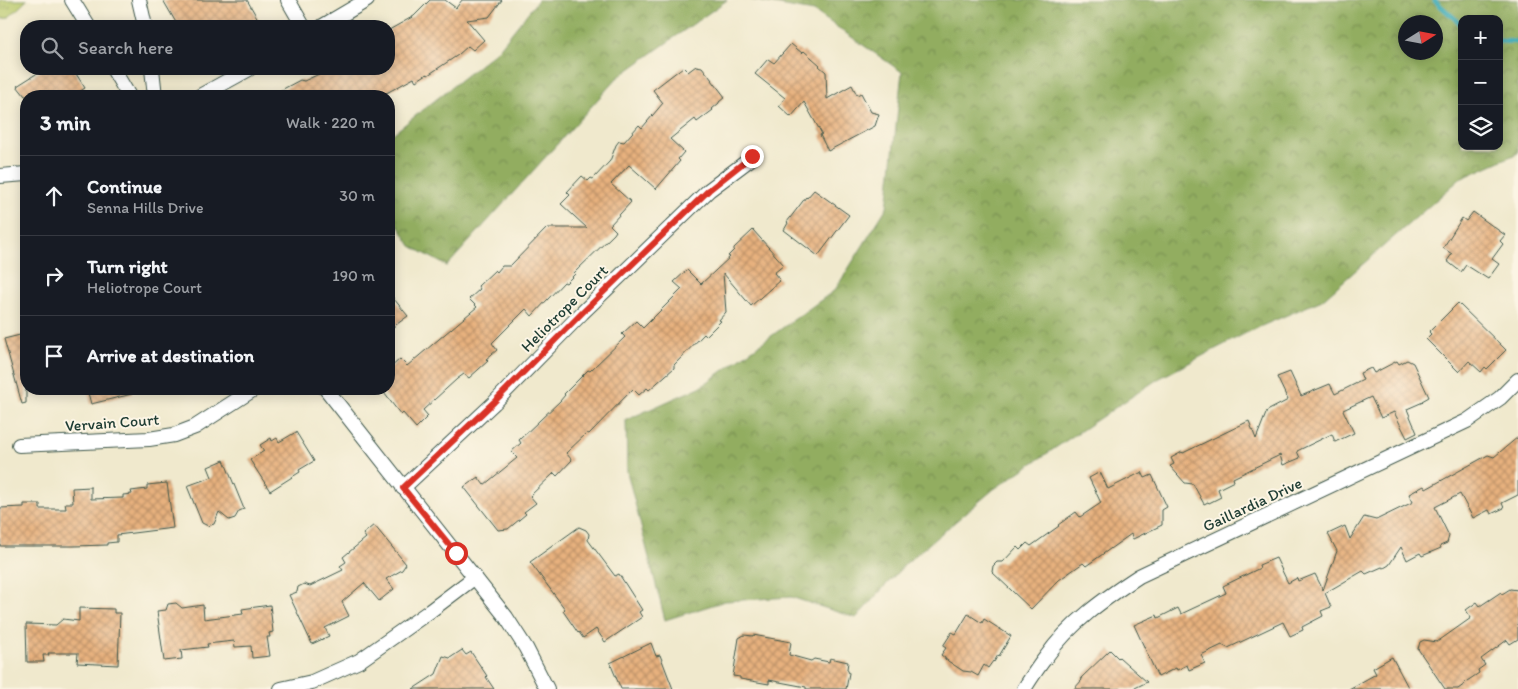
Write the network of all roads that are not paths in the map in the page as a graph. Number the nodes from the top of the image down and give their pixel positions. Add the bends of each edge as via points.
1 (72, 0) edge
2 (139, 0) edge
3 (288, 0) edge
4 (367, 0) edge
5 (84, 20) edge
6 (144, 20) edge
7 (300, 20) edge
8 (333, 20) edge
9 (117, 75) edge
10 (152, 75) edge
11 (238, 75) edge
12 (125, 90) edge
13 (154, 90) edge
14 (211, 90) edge
15 (752, 156) dead end
16 (20, 174) edge
17 (0, 176) edge
18 (1518, 380) edge
19 (245, 395) edge
20 (331, 395) edge
21 (19, 445) dead end
22 (403, 488) junction
23 (475, 577) junction
24 (281, 689) edge
25 (547, 689) edge
26 (1024, 689) edge

1 - 5 street
2 - 6 street
3 - 7 street
4 - 8 street
9 - 12 street
10 - 13 street
11 - 14 street
15 - 22 street, Heliotrope Court via 709,190
16 - 17 street
18 - 26 street, Gaillardia Drive via 1500,398 1467,421 1139,576 1072,626
19 - 21 street, Vervain Court via 195,427 174,435
20 - 22 street
22 - 23 street
23 - 24 street via 359,661 312,682
23 - 25 street via 522,640

